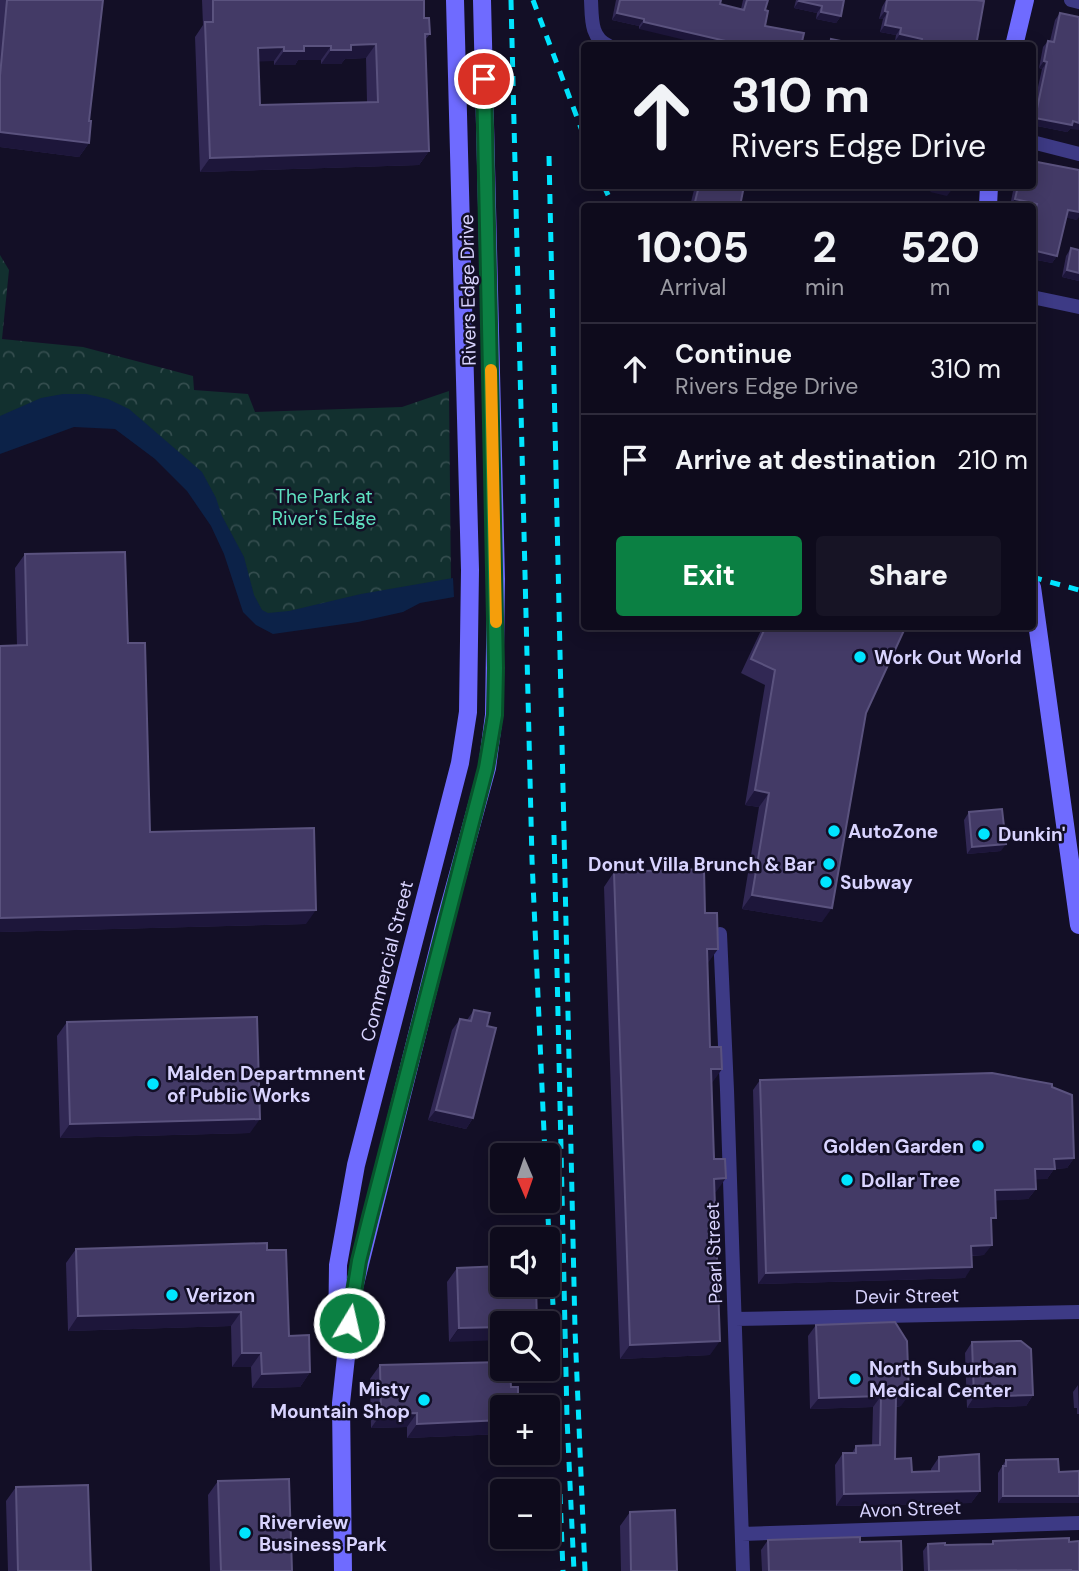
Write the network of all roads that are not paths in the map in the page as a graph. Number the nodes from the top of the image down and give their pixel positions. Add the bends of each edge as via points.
1 (455, 0) edge
2 (482, 0) edge
3 (591, 0) edge
4 (1025, 0) edge
5 (1071, 0) edge
6 (1079, 2) edge
7 (603, 41) edge
8 (1015, 42) edge
9 (1036, 143) edge
10 (1079, 154) edge
11 (1036, 298) edge
12 (1079, 307) edge
13 (470, 570) joint
14 (496, 579) joint
15 (1036, 616) edge
16 (1079, 925) edge
17 (720, 934) edge
18 (1079, 1312) edge
19 (735, 1319) junction
20 (341, 1403) junction
21 (1079, 1523) edge
22 (742, 1534) junction
23 (344, 1571) edge
24 (743, 1571) edge

1 - 13 main road, Rivers Edge Drive
2 - 14 main road, Rivers Edge Drive
3 - 7 street via 593,27
4 - 8 main road
5 - 6 street
9 - 10 street
11 - 12 street
13 - 20 main road, Commercial Street via 468,712 460,763 356,1165 338,1265
14 - 20 main road, Commercial Street via 495,715 486,768 359,1261
15 - 16 main road
17 - 19 street, Pearl Street
18 - 19 street, Devir Street
19 - 22 street, Pearl Street
20 - 23 main road, Commercial Street
21 - 22 street, Avon Street
22 - 24 street, Pearl Street

